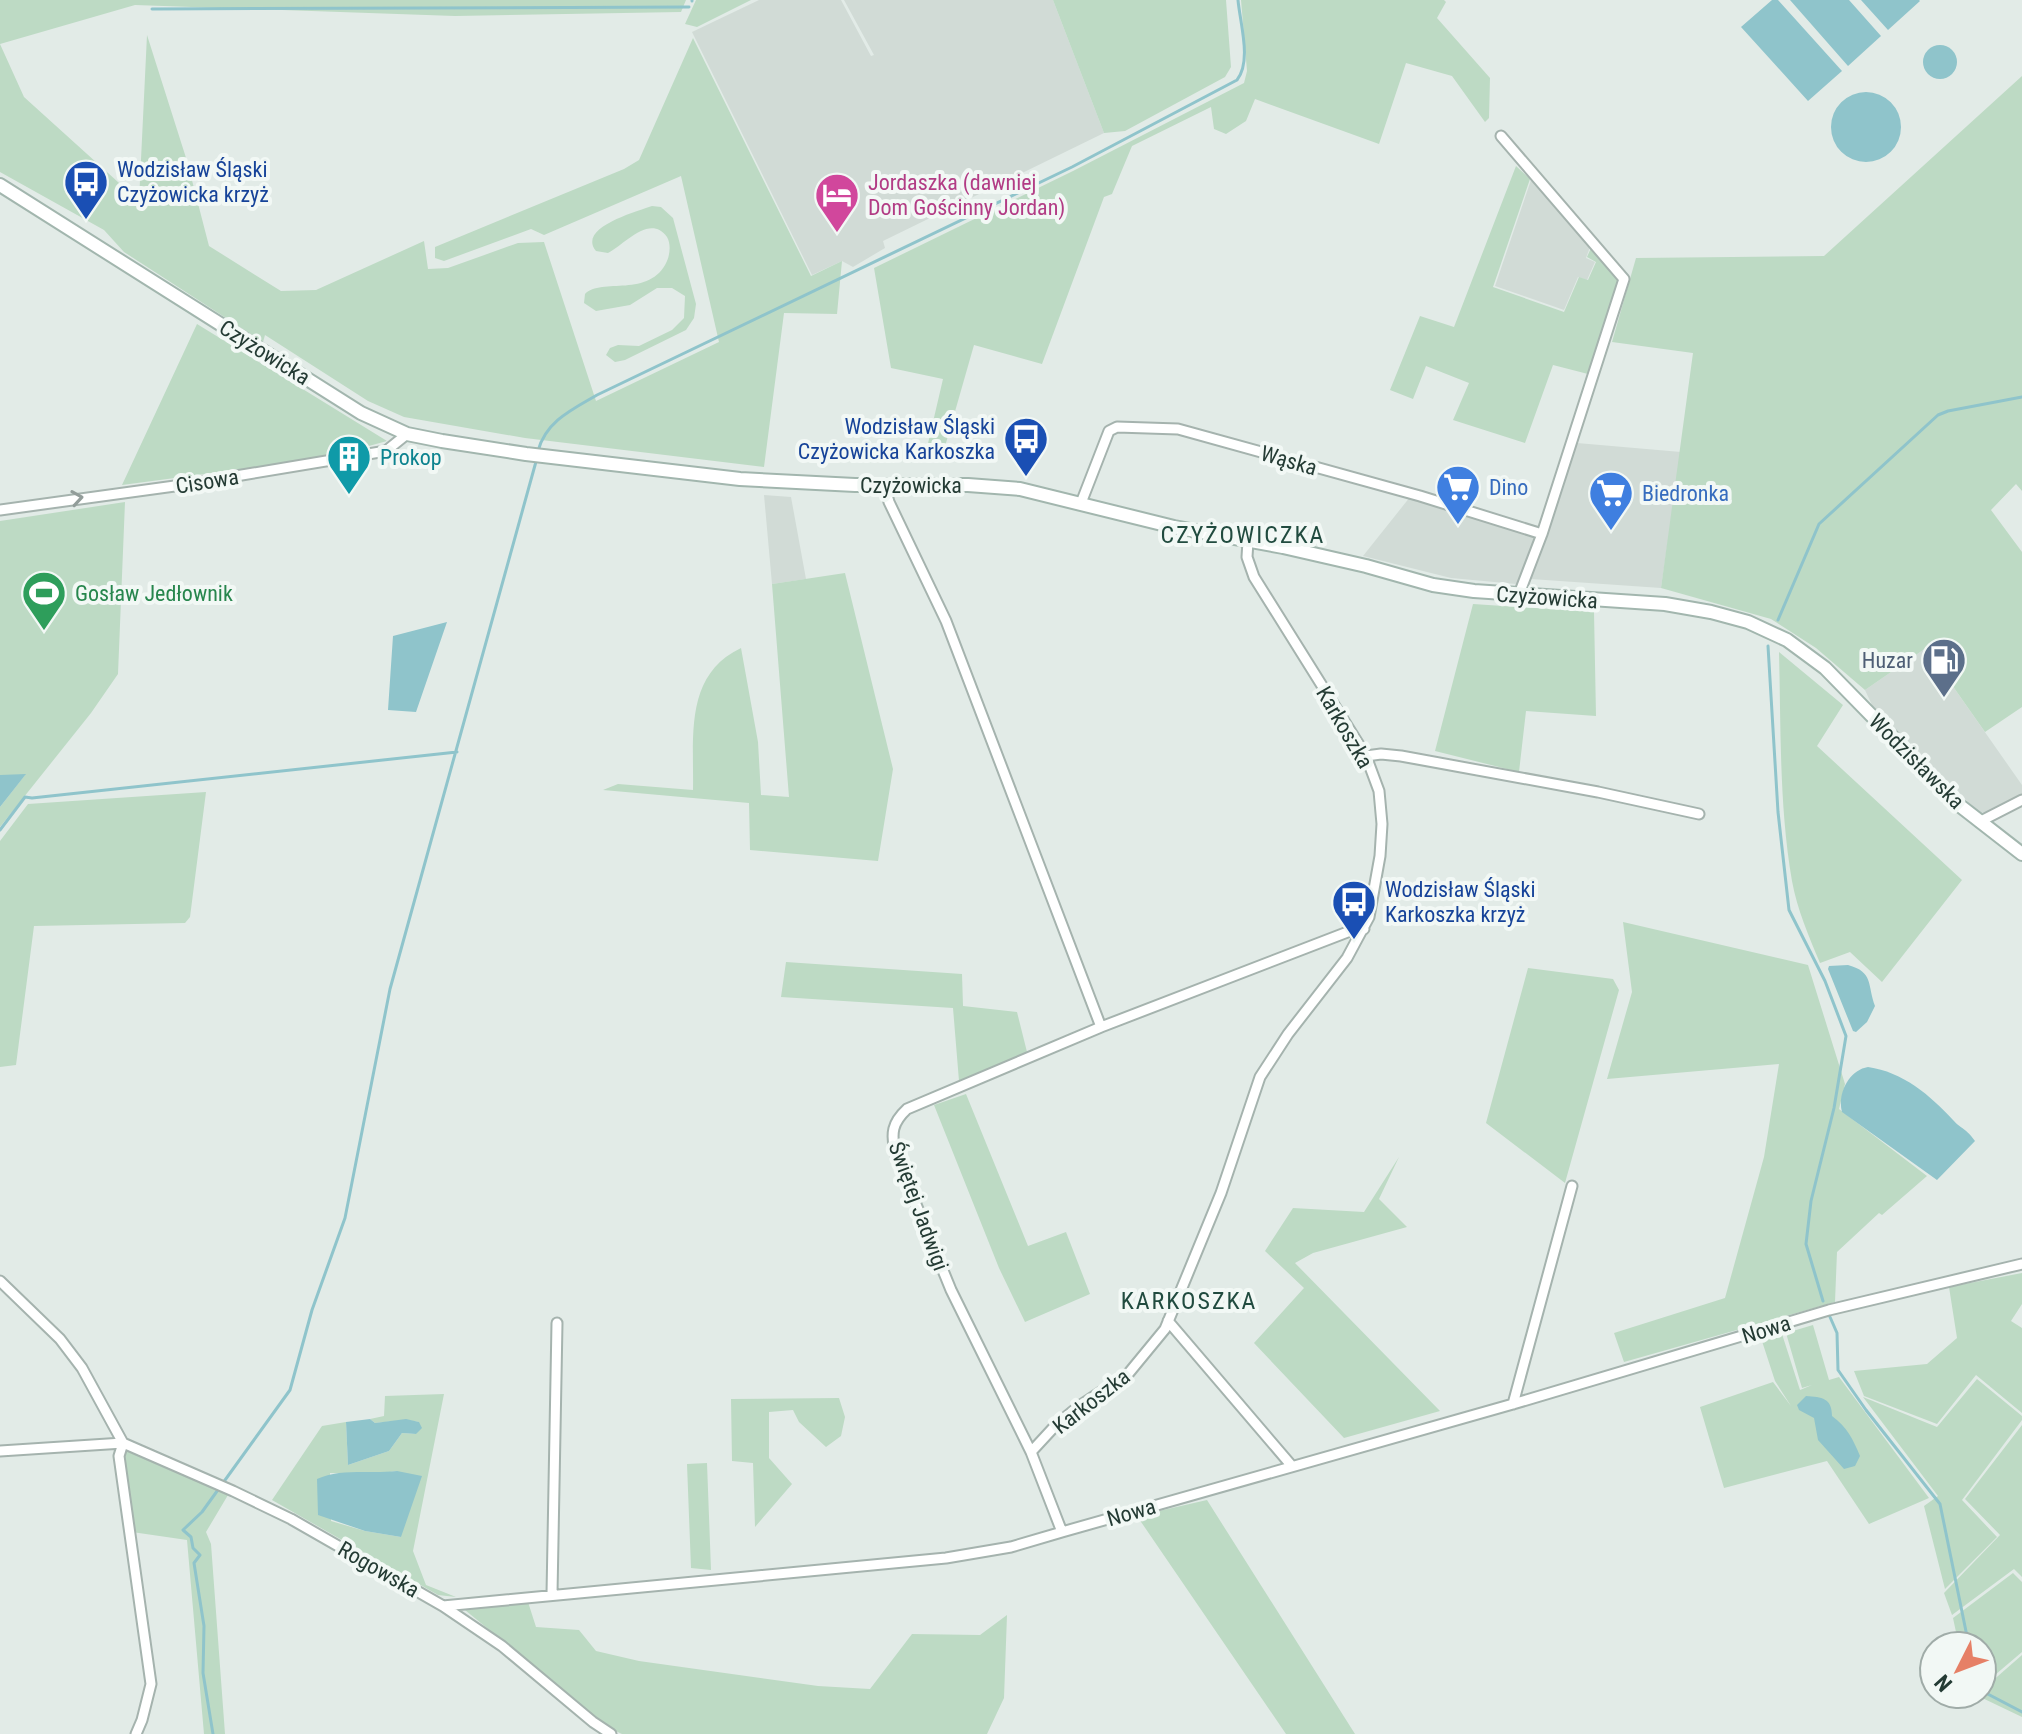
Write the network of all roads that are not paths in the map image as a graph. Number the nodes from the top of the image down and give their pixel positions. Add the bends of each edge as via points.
1 (1501, 136) dead end
2 (0, 185) edge
3 (407, 434) junction
4 (884, 484) junction
5 (1081, 503) junction
6 (0, 510) edge
7 (1542, 534) junction
8 (1248, 541) junction
9 (1519, 594) junction
10 (1856, 699) joint
11 (1366, 756) junction
12 (2022, 800) edge
13 (1699, 814) dead end
14 (1979, 822) junction
15 (2022, 854) edge
16 (1364, 929) junction
17 (1101, 1027) junction
18 (1572, 1186) dead end
19 (2022, 1264) edge
20 (0, 1281) edge
21 (1168, 1321) junction
22 (557, 1323) dead end
23 (1513, 1404) junction
24 (123, 1443) junction
25 (0, 1451) edge
26 (1031, 1452) junction
27 (1291, 1465) junction
28 (1062, 1532) junction
29 (552, 1594) junction
30 (443, 1606) junction
31 (136, 1734) edge
32 (611, 1734) edge

1 - 7 street via 1624,279
2 - 3 street, Czyżowicka via 361,413
3 - 4 street, Czyżowicka via 740,479
6 -> 3 street, Cisowa via 386,451
4 - 5 street, Czyżowicka via 1020,489
4 - 17 street via 946,621
5 - 7 street, Wąska via 1109,431 1178,429
5 - 8 street, Czyżowicka
7 - 9 street
8 - 9 street, Czyżowicka via 1433,585
8 - 11 street, Karkoszka via 1254,577
9 - 10 street, Czyżowicka via 1665,604 1748,622 1787,640
10 - 14 street, Wodzisławska
11 - 13 street via 1416,759
11 - 16 street, Karkoszka via 1379,791 1382,824
12 - 14 street, Wodzisławska
14 - 15 street, Wodzisławska
16 - 17 street, Świętej Jadwigi
16 - 21 street, Karkoszka via 1260,1077 1221,1193
17 - 26 street, Świętej Jadwigi via 907,1109 895,1120 892,1135 951,1290
18 - 23 street
19 - 23 street, Nowa via 1829,1310
20 - 24 street via 60,1339
21 - 26 street, Karkoszka via 1128,1374 1078,1407
21 - 27 street
22 - 29 street
23 - 27 street, Nowa
24 - 25 street, Rogowska
24 - 30 street, Rogowska via 291,1519
24 - 31 street via 119,1456 151,1684
26 - 28 street
27 - 28 street, Nowa
28 - 29 street via 946,1558
29 - 30 street
30 - 32 street, Rogowska

